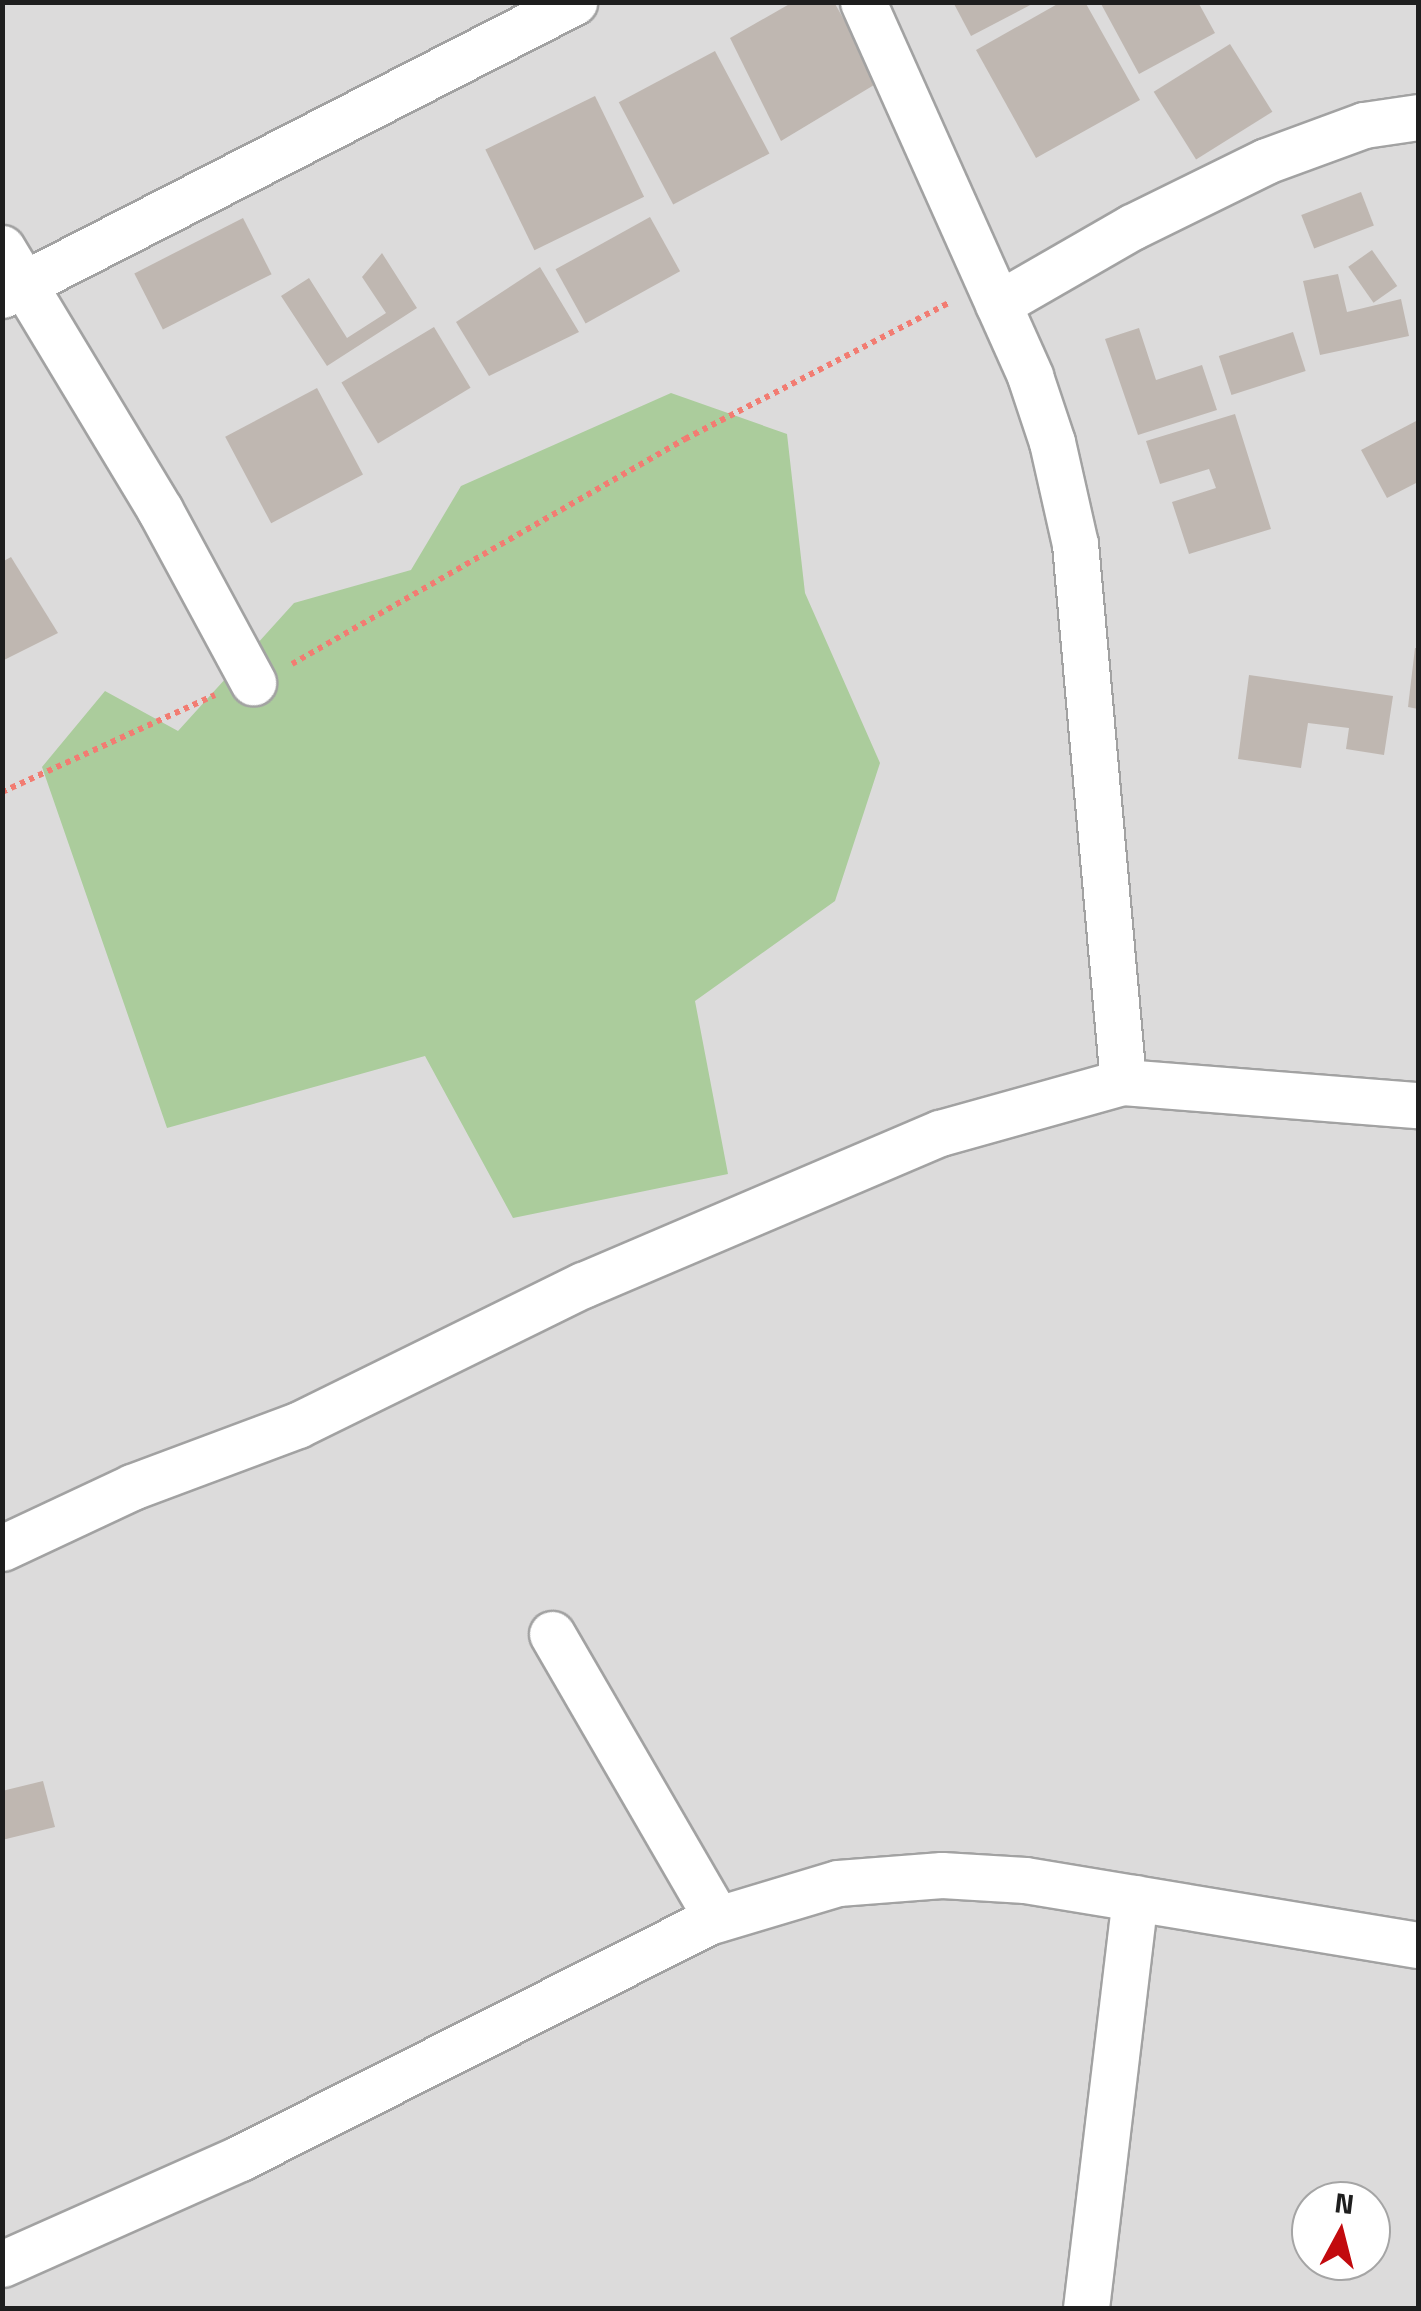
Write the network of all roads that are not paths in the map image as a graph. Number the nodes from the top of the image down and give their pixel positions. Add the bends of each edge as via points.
1 (574, 2) edge
2 (863, 2) edge
3 (1418, 117) edge
4 (9, 276) edge
5 (992, 295) junction
6 (253, 682) road end
7 (1124, 1082) junction
8 (1418, 1105) edge
9 (2, 1548) edge
10 (552, 1634) dead end
11 (1136, 1898) junction
12 (717, 1919) junction
13 (1418, 1945) edge
14 (2, 2264) edge
15 (1086, 2308) edge

1 - 4 street
2 - 5 street
3 - 5 street via 1364,125 1266,161
4 - 6 street via 150,494
5 - 7 street via 1052,442 1075,544
7 - 8 street
7 - 9 street via 940,1133 884,1156 582,1285 298,1425 132,1487
10 - 12 street
11 - 12 street via 1025,1880 888,1876 838,1883
11 - 13 street
11 - 15 street
12 - 14 street via 240,2158

